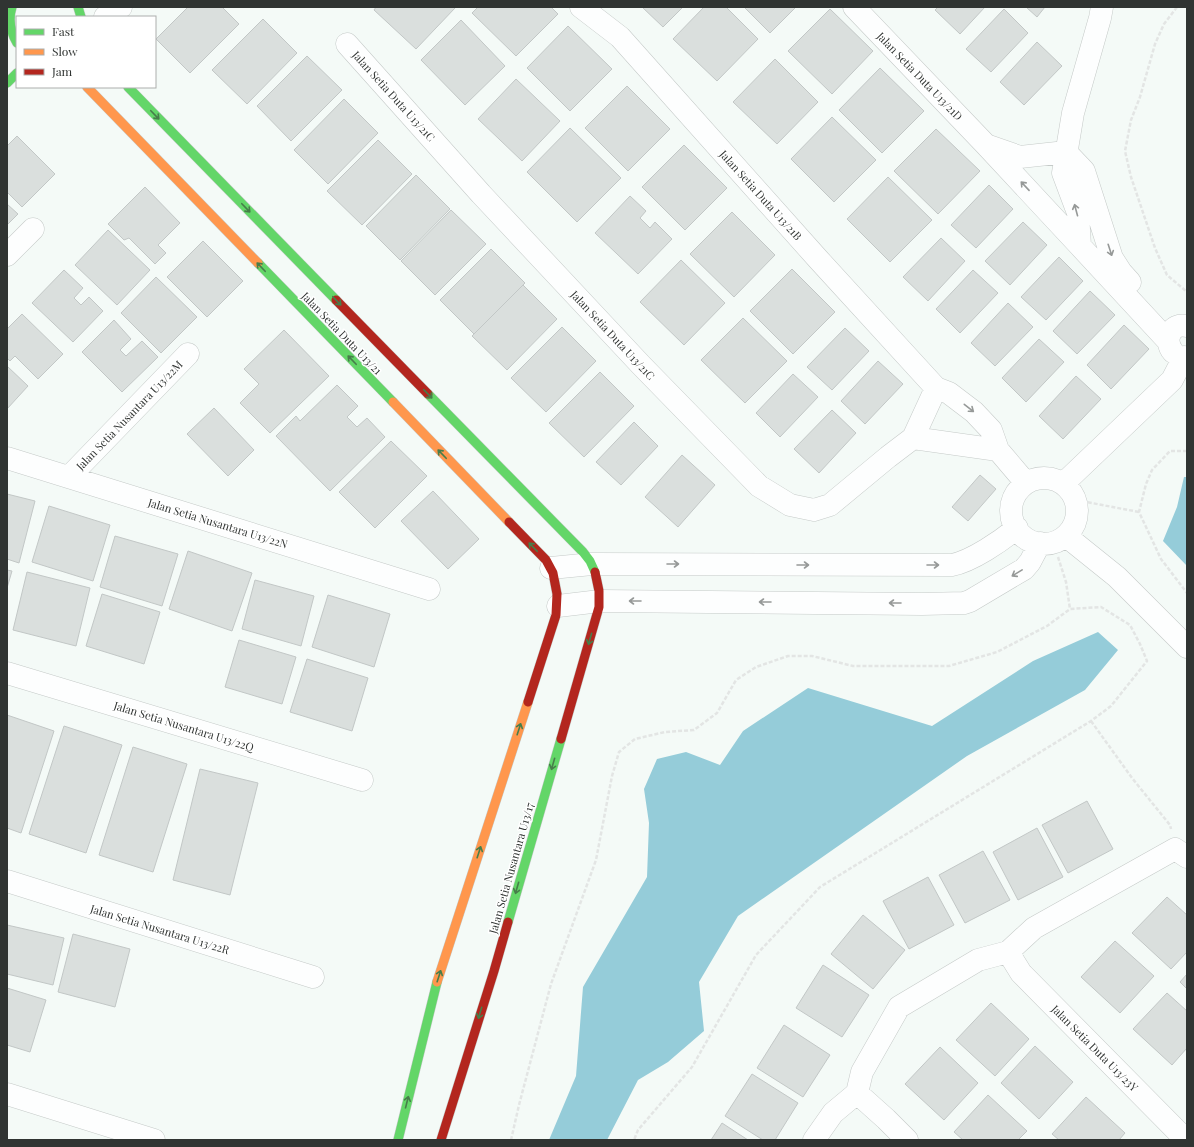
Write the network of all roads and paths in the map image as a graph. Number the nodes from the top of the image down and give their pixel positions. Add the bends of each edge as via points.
1 (12, 7) edge
2 (121, 7) edge
3 (581, 7) edge
4 (854, 7) edge
5 (1102, 7) edge
6 (1177, 7) edge
7 (107, 16) edge
8 (8, 28) edge
9 (16, 41) edge
10 (347, 44) dead end
11 (16, 74) edge
12 (7, 83) edge
13 (88, 88) edge
14 (129, 88) edge
15 (986, 145) junction
16 (1066, 152) junction
17 (33, 229) dead end
18 (1080, 246) junction
19 (7, 255) edge
20 (1187, 292) edge
21 (1176, 332) edge
22 (188, 354) dead end
23 (1186, 357) edge
24 (936, 388) junction
25 (913, 438) junction
26 (998, 450) junction
27 (1187, 452) edge
28 (7, 458) edge
29 (69, 477) junction
30 (1026, 483) junction
31 (1070, 492) junction
32 (1139, 512) junction
33 (1017, 528) junction
34 (1053, 540) junction
35 (592, 564) junction
36 (552, 568) junction
37 (428, 589) dead end
38 (1187, 593) edge
39 (600, 601) junction
40 (558, 606) junction
41 (1070, 609) junction
42 (1187, 647) edge
43 (7, 672) edge
44 (1091, 721) junction
45 (362, 780) dead end
46 (1181, 853) edge
47 (7, 881) edge
48 (1008, 952) junction
49 (313, 977) dead end
50 (857, 1093) junction
51 (7, 1094) edge
52 (154, 1140) edge
53 (398, 1140) edge
54 (441, 1140) edge
55 (511, 1140) edge
56 (634, 1140) edge
57 (814, 1140) edge
58 (907, 1140) edge
59 (1186, 1140) edge

1 - 8 main road
2 - 7 street
3 - 24 street, Jalan Setia Duta U13/21B via 620,38
4 - 15 street, Jalan Setia Duta U13/21D
5 - 16 street via 1073,113
6 - 20 path via 1164,24 1156,44 1131,120 1126,151 1131,178 1166,275
8 - 9 main road
10 - 25 street, Jalan Setia Duta U13/21C via 481,194 641,365 759,486 790,505 814,510 830,505
11 - 12 main road
36 -> 13 main road, Jalan Setia Duta U13/21
14 -> 35 main road, Jalan Setia Duta U13/21
15 - 16 street via 1020,157
18 -> 15 street, Jalan Setia Duta U13/21D
18 -> 16 street via 1078,213 1063,172
16 -> 21 street via 1084,171 1112,258 1121,272
17 - 19 street
18 - 21 street, Jalan Setia Duta U13/21D
21 - 23 street via 1171,350 1174,354
22 - 29 street, Jalan Setia Nusantara U13/22M
23 - 31 street via 1172,380
24 - 25 street
24 -> 26 street via 949,393 974,412 991,430
25 - 26 street
26 - 30 street
27 - 32 path via 1170,451 1152,470
28 - 29 street, Jalan Setia Nusantara U13/22N
29 - 37 street, Jalan Setia Nusantara U13/22N
30 - 31 street via 1035,479 1055,479
30 - 33 street via 1018,490 1011,508
31 - 32 path
31 - 34 street via 1078,510 1076,520 1072,528
32 - 38 path via 1161,559
33 - 34 street via 1027,538
35 -> 33 street via 952,565 966,561
34 -> 39 street via 1024,569 964,603
34 - 41 path via 1066,582
34 - 42 street via 1117,577
35 - 36 street
35 - 39 main road, Jalan Setia Duta U13/21
36 - 40 main road
39 - 40 street
39 -> 54 main road, Jalan Setia Nusantara U13/17 via 494,970
53 -> 40 main road via 437,983
41 - 44 path via 1101,607 1130,625 1147,661 1111,706
41 - 55 path via 1046,626 997,652 949,666 853,666 812,656 788,656 756,667 736,680 717,713 694,730 665,732 635,739 620,752 612,776 596,860 551,984
43 - 45 street, Jalan Setia Nusantara U13/22Q
44 - 46 path via 1170,825
44 - 56 path via 820,887 756,955 692,1067 638,1130
46 - 48 street via 1034,928
47 - 49 street, Jalan Setia Nusantara U13/22R
48 - 50 street via 978,960 899,1007 862,1072
48 - 59 street, Jalan Setia Duta U13/23Y via 1021,973
50 - 57 street via 833,1113
50 - 58 street
51 - 52 street

